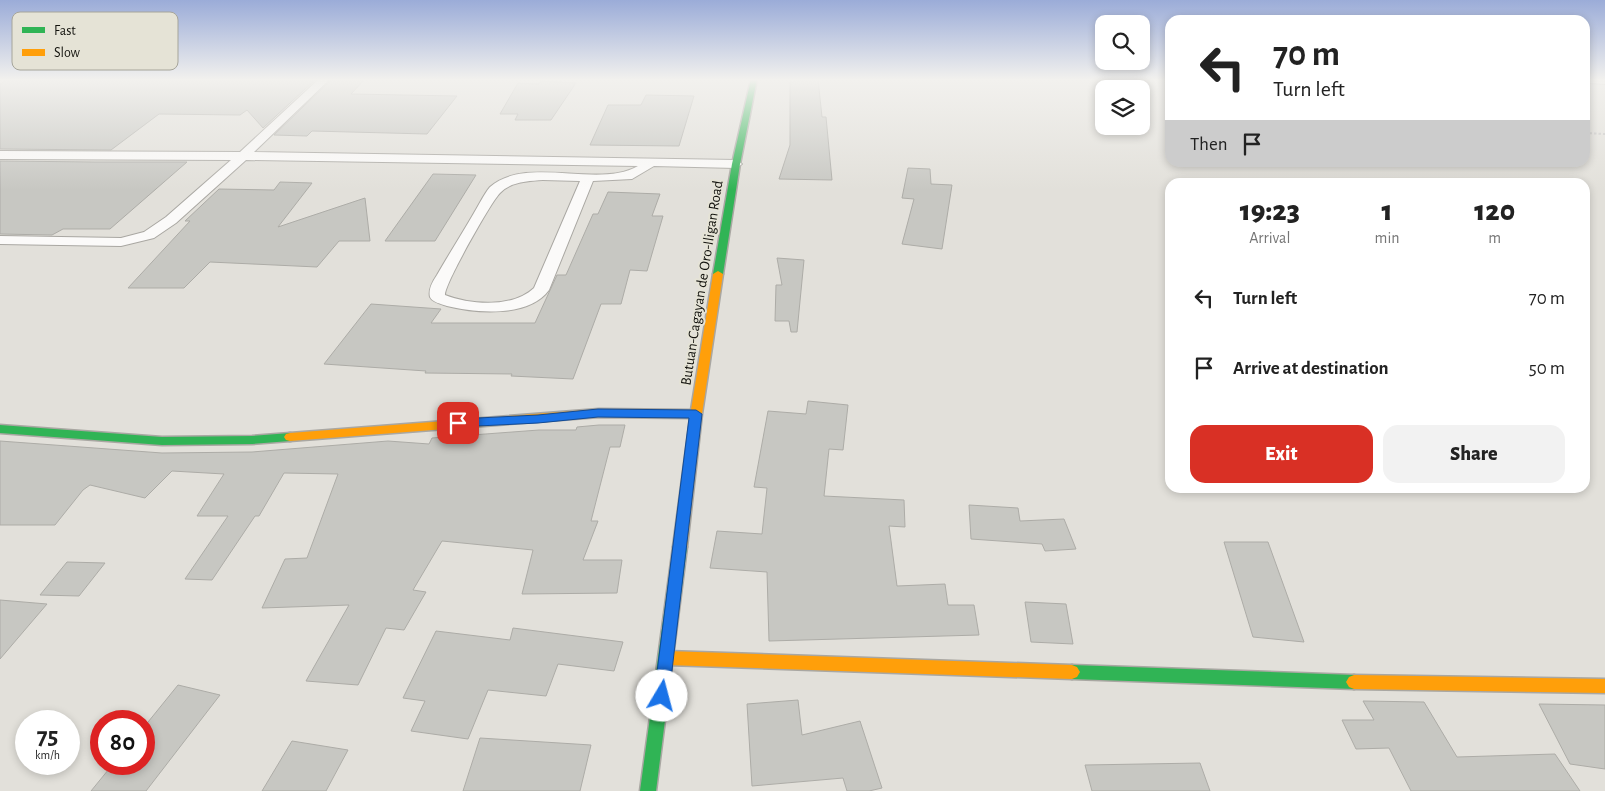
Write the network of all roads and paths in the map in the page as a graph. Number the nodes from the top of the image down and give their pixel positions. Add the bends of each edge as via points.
1 (286, 116) edge
2 (746, 116) edge
3 (1590, 133) edge
4 (1605, 134) edge
5 (0, 154) edge
6 (244, 156) junction
7 (552, 162) junction
8 (650, 164) junction
9 (736, 164) junction
10 (543, 176) junction
11 (588, 178) junction
12 (0, 240) edge
13 (696, 414) junction
14 (0, 429) edge
15 (667, 658) junction
16 (1605, 686) edge
17 (648, 791) edge

1 - 6 lane
2 - 9 main road, Butuan-Cagayan de Oro-Iligan Road
3 - 4 path
5 - 6 lane
6 - 7 lane
6 - 12 lane via 149,236 121,242
7 - 8 lane
7 - 10 lane
8 - 9 lane
8 - 11 lane via 632,176
9 - 13 main road, Butuan-Cagayan de Oro-Iligan Road
10 - 11 lane
10 - 11 lane via 520,177 494,191 444,275 437,290 438,298 463,305 500,306 530,299 540,290 550,270
13 - 14 main road via 598,413 252,440 162,441
13 - 15 main road, Butuan-Cagayan de Oro-Iligan Road
15 - 16 main road via 1357,682
15 - 17 main road, Butuan-Cagayan de Oro-Iligan Road

